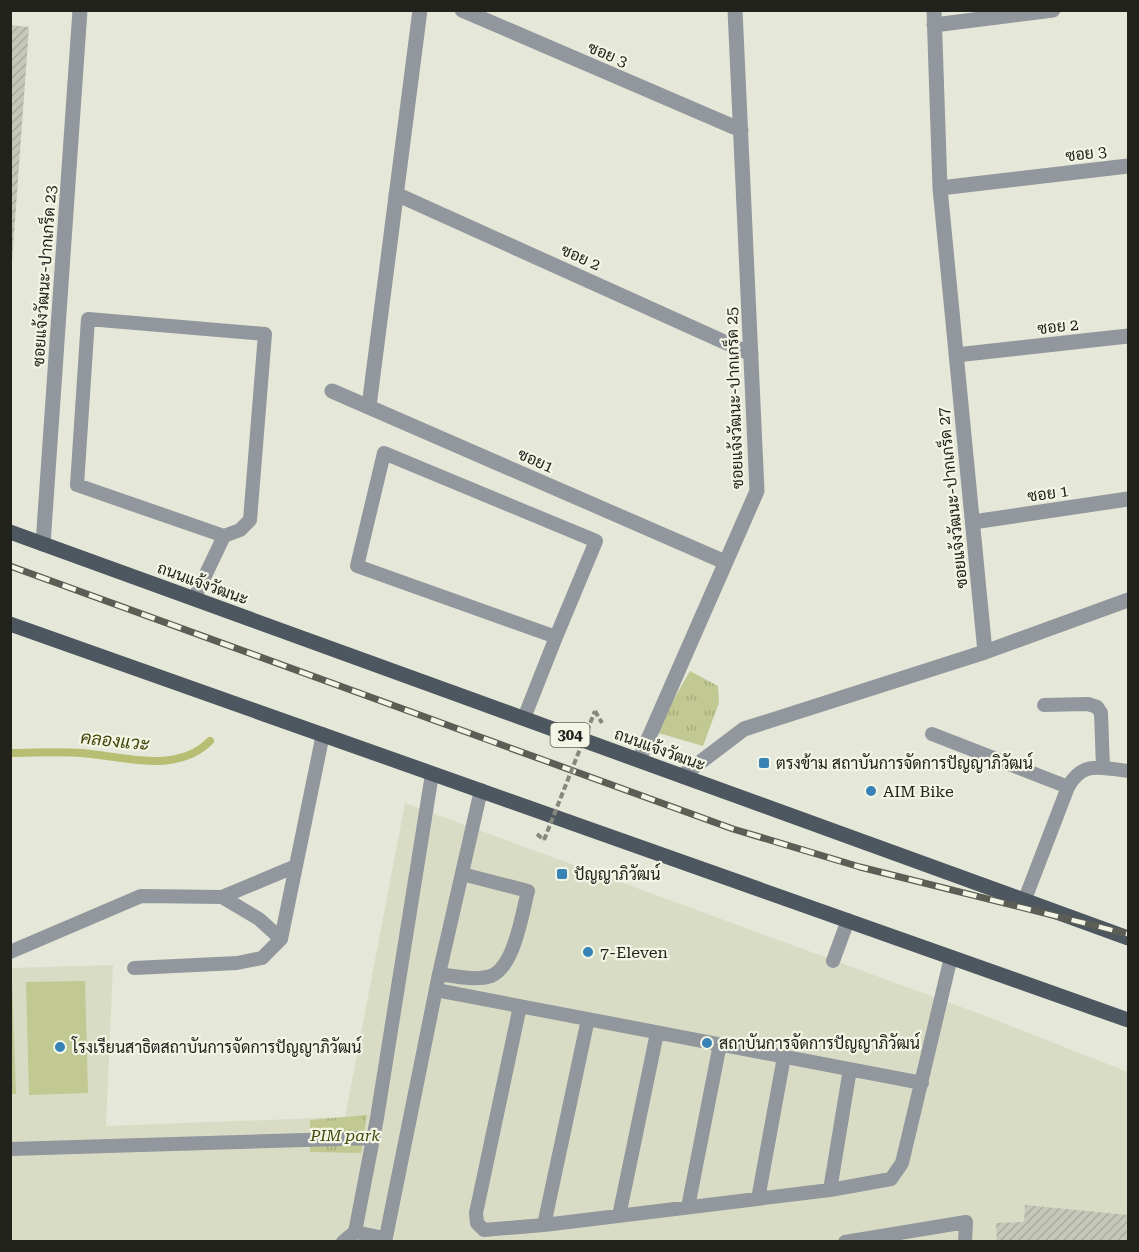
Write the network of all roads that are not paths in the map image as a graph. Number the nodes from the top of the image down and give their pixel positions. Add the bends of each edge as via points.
1 (80, 10) edge
2 (420, 10) edge
3 (462, 10) edge
4 (735, 10) edge
5 (1053, 10) edge
6 (934, 18) edge
7 (741, 130) junction
8 (1128, 165) edge
9 (940, 188) junction
10 (396, 194) junction
11 (1128, 336) edge
12 (751, 354) junction
13 (956, 355) junction
14 (332, 391) dead end
15 (369, 406) junction
16 (1128, 499) edge
17 (973, 522) junction
18 (10, 532) edge
19 (224, 536) junction
20 (43, 544) junction
21 (726, 562) junction
22 (194, 599) junction
23 (1128, 600) edge
24 (10, 624) edge
25 (556, 636) junction
26 (986, 652) junction
27 (1044, 705) dead end
28 (524, 718) junction
29 (323, 734) junction
30 (932, 734) dead end
31 (639, 760) junction
32 (1103, 768) junction
33 (1128, 771) edge
34 (432, 774) junction
35 (682, 776) junction
36 (1068, 787) junction
37 (482, 790) junction
38 (296, 866) junction
39 (462, 874) junction
40 (222, 897) junction
41 (1025, 899) junction
42 (848, 920) junction
43 (1128, 938) edge
44 (281, 939) junction
45 (10, 952) edge
46 (951, 957) junction
47 (833, 961) dead end
48 (134, 968) dead end
49 (439, 974) junction
50 (436, 990) junction
51 (520, 1006) junction
52 (588, 1019) junction
53 (1128, 1020) edge
54 (657, 1033) junction
55 (720, 1044) junction
56 (784, 1057) junction
57 (850, 1069) junction
58 (922, 1083) junction
59 (373, 1138) junction
60 (10, 1149) edge
61 (830, 1190) junction
62 (758, 1199) junction
63 (688, 1207) junction
64 (619, 1216) junction
65 (544, 1225) junction
66 (355, 1232) junction
67 (385, 1240) edge
68 (343, 1242) edge
69 (845, 1242) edge
70 (965, 1242) edge

1 - 20 street, ซอยแจ้งวัฒนะ-ปากเกร็ด 23
2 - 10 street
3 - 7 street, ซอย 3
4 - 7 street, ซอยแจ้งวัฒนะ-ปากเกร็ด 25
5 - 6 street
6 - 9 street, ซอยแจ้งวัฒนะ-ปากเกร็ด 27
7 - 12 street, ซอยแจ้งวัฒนะ-ปากเกร็ด 25
8 - 9 street, ซอย 3
9 - 13 street, ซอยแจ้งวัฒนะ-ปากเกร็ด 27
10 - 12 street, ซอย 2
10 - 15 street
11 - 13 street, ซอย 2
12 - 21 street, ซอยแจ้งวัฒนะ-ปากเกร็ด 25 via 757,491
13 - 17 street, ซอยแจ้งวัฒนะ-ปากเกร็ด 27
14 - 15 street, ซอย1
15 - 21 street, ซอย1
16 - 17 street, ซอย 1
17 - 26 street, ซอยแจ้งวัฒนะ-ปากเกร็ด 27
18 - 20 main road, ถนนแจ้งวัฒนะ / 304
19 - 19 lane via 77,485 87,319 265,334 250,520 240,530
19 - 22 lane
20 - 22 main road, ถนนแจ้งวัฒนะ / 304
21 - 31 street, ซอยแจ้งวัฒนะ-ปากเกร็ด 25
22 - 28 main road, ถนนแจ้งวัฒนะ / 304
23 - 26 street
24 - 29 main road
25 - 25 lane via 357,566 384,453 596,541
25 - 28 lane
26 - 35 street via 744,729
27 - 32 lane via 1097,707 1101,713
28 - 31 main road, ถนนแจ้งวัฒนะ / 304
29 - 34 main road
29 - 38 lane
30 - 36 lane
31 - 35 main road, ถนนแจ้งวัฒนะ / 304
32 - 33 lane
32 - 36 lane via 1089,767 1075,774
34 - 37 main road
34 - 59 lane
35 - 41 main road, ถนนแจ้งวัฒนะ / 304
36 - 41 lane
37 - 39 lane
37 - 42 main road
38 - 40 lane
38 - 44 lane
39 - 49 lane
39 - 49 lane via 528,891 503,968 491,976 475,978
40 - 44 lane
40 - 45 lane via 141,896
41 - 43 main road, ถนนแจ้งวัฒนะ / 304
42 - 46 main road
42 - 47 lane
44 - 48 lane via 262,958 237,963
46 - 53 main road
46 - 58 lane
49 - 50 lane
50 - 51 lane
50 - 67 lane
51 - 52 lane
51 - 65 lane via 477,1223 484,1230
52 - 54 lane
52 - 65 lane
54 - 55 lane
54 - 64 lane
55 - 56 lane
55 - 63 lane
56 - 57 lane
56 - 62 lane
57 - 58 lane
57 - 61 lane
58 - 61 lane via 902,1163 891,1179
59 - 60 lane
59 - 66 lane
61 - 62 lane
62 - 63 lane
63 - 64 lane
64 - 65 lane
66 - 67 lane
66 - 68 lane
69 - 70 lane via 966,1222

